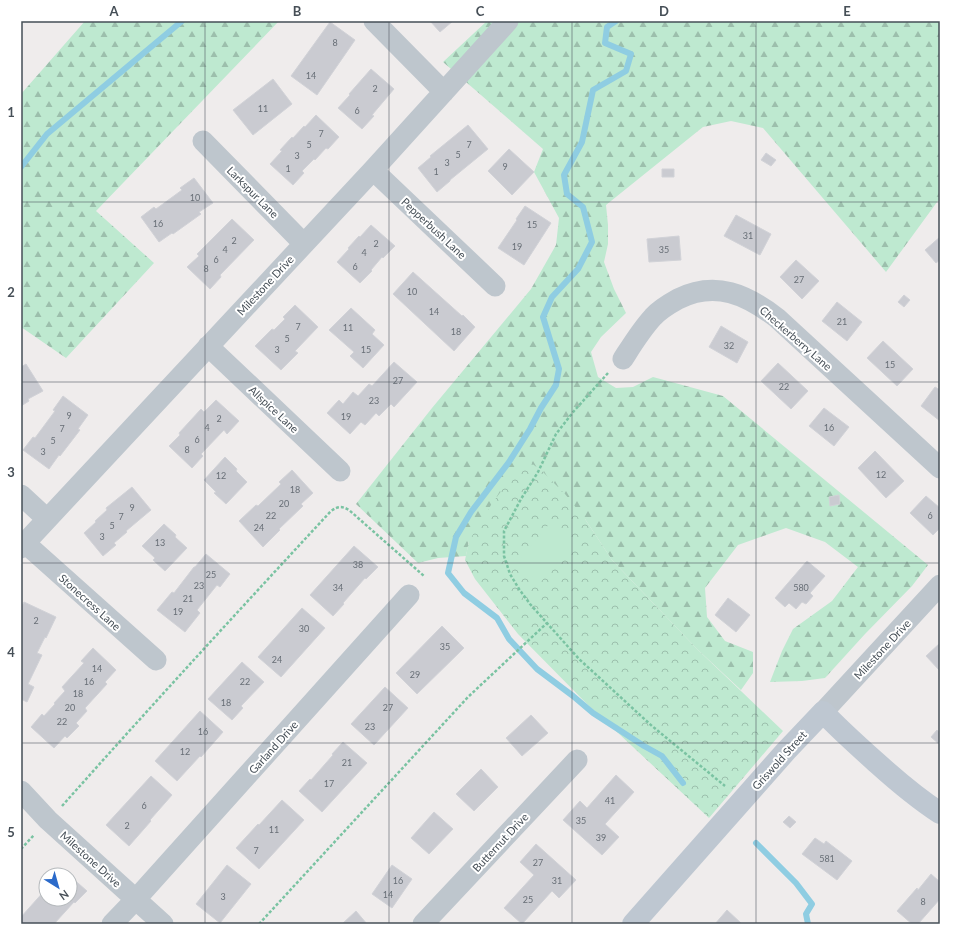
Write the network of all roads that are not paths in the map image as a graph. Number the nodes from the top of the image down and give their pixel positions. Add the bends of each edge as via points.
1 (374, 21) edge
2 (508, 21) edge
3 (444, 92) junction
4 (203, 141) dead end
5 (373, 170) junction
6 (304, 244) junction
7 (495, 286) dead end
8 (208, 346) junction
9 (623, 359) road end
10 (940, 468) edge
11 (340, 471) dead end
12 (21, 495) edge
13 (47, 519) junction
14 (23, 546) edge
15 (938, 591) edge
16 (409, 595) dead end
17 (156, 660) dead end
18 (823, 712) junction
19 (577, 760) dead end
20 (21, 791) edge
21 (940, 813) edge
22 (136, 899) junction
23 (112, 924) edge
24 (163, 924) edge
25 (423, 924) edge
26 (633, 924) edge

1 - 3 street
2 - 3 street, Milestone Drive
3 - 5 street, Milestone Drive
4 - 6 street, Larkspur Lane
5 - 6 street, Milestone Drive
5 - 7 street, Pepperbush Lane
6 - 8 street, Milestone Drive
8 - 11 street, Allspice Lane
8 - 13 street, Milestone Drive
9 - 10 street, Checkerberry Lane via 654,315 684,296 716,290 747,298 777,318
12 - 13 street
13 - 14 street, Milestone Drive
14 - 17 street, Stonecress Lane
15 - 18 street, Milestone Drive
16 - 22 street, Garland Drive
18 - 21 main road via 902,785
18 - 26 main road, Griswold Street
19 - 25 street, Butternut Drive
20 - 22 street, Milestone Drive via 48,820
22 - 23 street, Garland Drive
22 - 24 street, Milestone Drive

